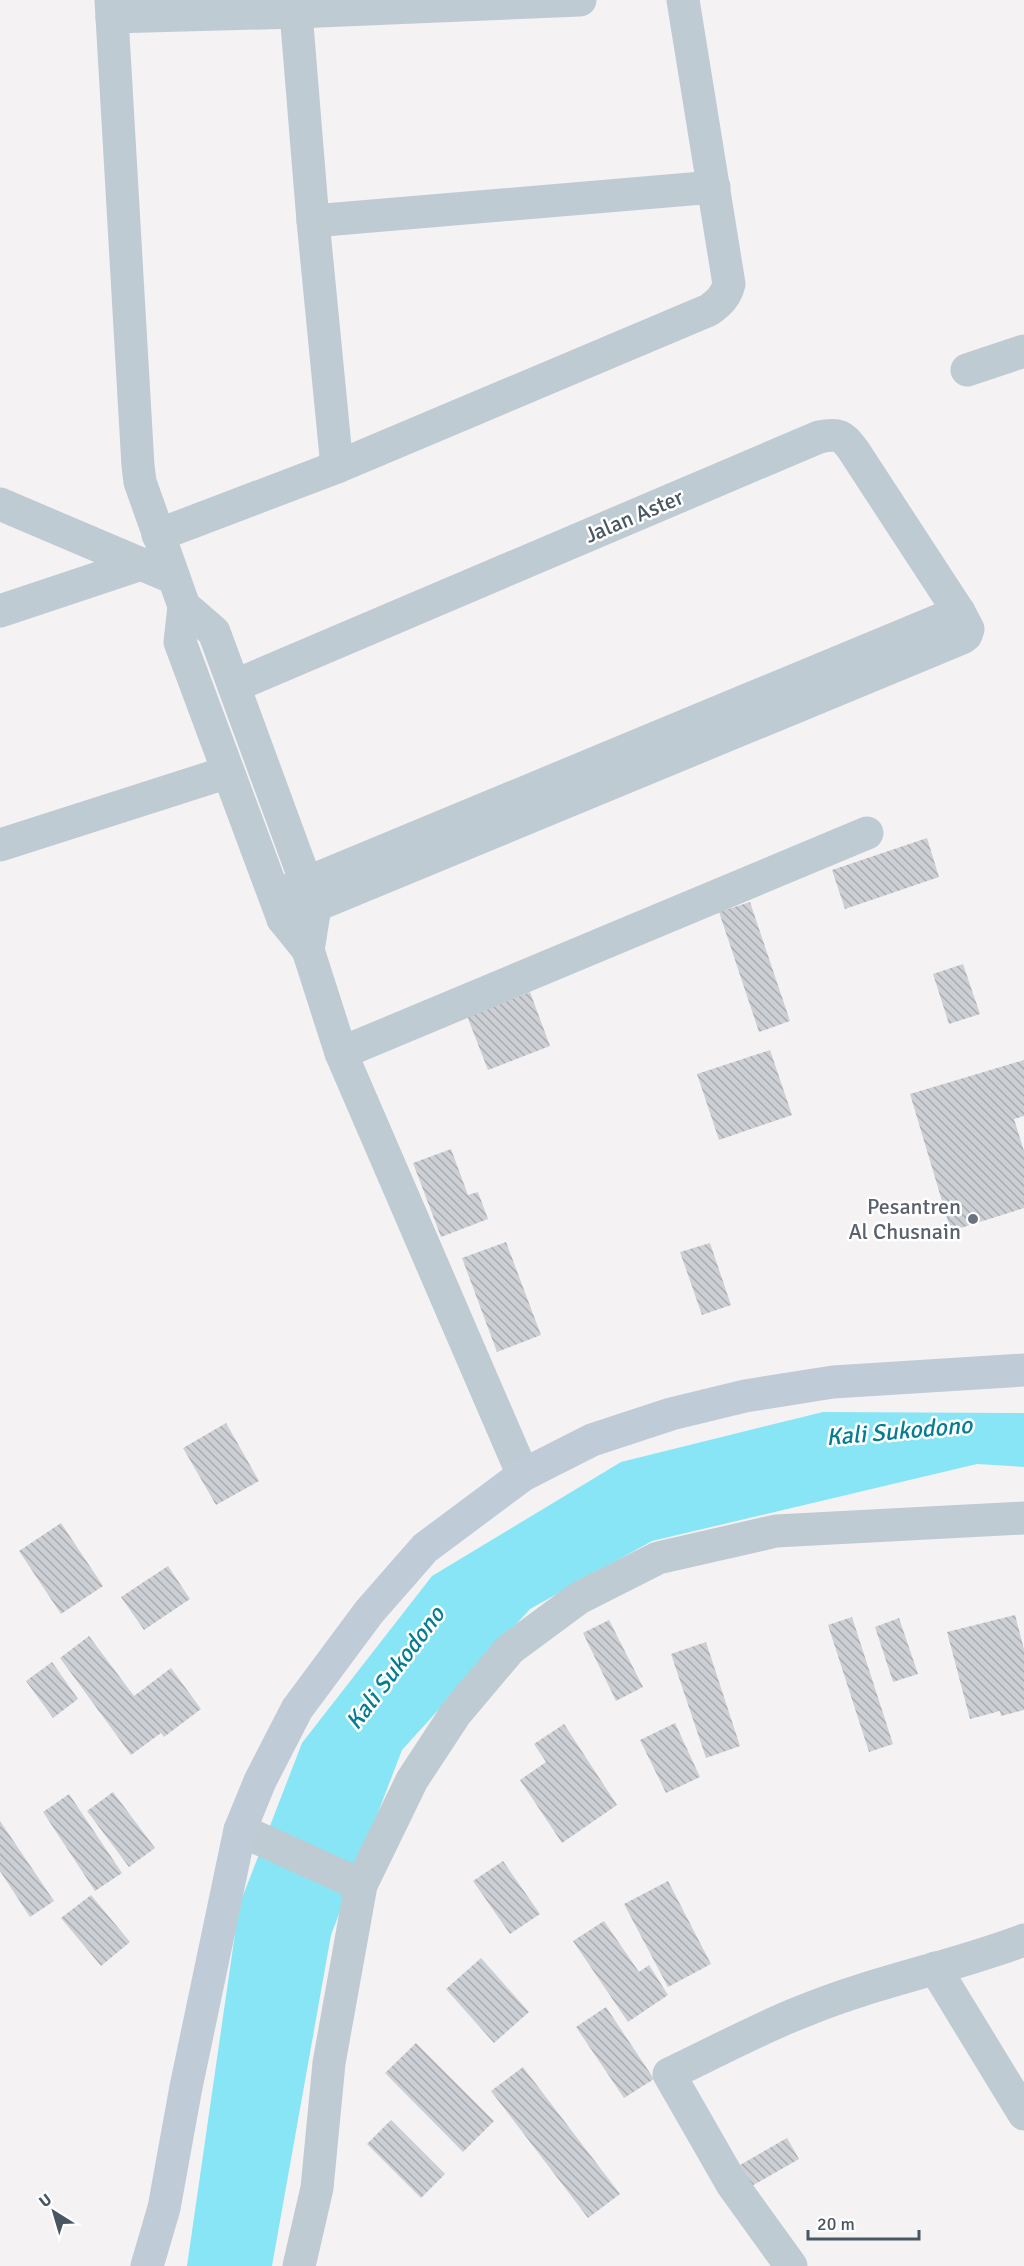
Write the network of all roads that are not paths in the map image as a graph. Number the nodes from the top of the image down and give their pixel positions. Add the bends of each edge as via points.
1 (580, 0) edge
2 (683, 0) edge
3 (296, 6) edge
4 (111, 9) edge
5 (714, 187) junction
6 (313, 221) junction
7 (1024, 351) edge
8 (967, 370) dead end
9 (337, 467) junction
10 (0, 504) edge
11 (159, 535) junction
12 (141, 564) junction
13 (179, 592) junction
14 (0, 612) edge
15 (234, 686) junction
16 (228, 772) junction
17 (867, 834) dead end
18 (0, 845) edge
19 (311, 895) junction
20 (279, 908) junction
21 (308, 950) junction
22 (341, 1053) junction
23 (1024, 1370) edge
24 (522, 1475) junction
25 (1024, 1518) edge
26 (250, 1835) junction
27 (358, 1884) junction
28 (1024, 1940) edge
29 (935, 1968) junction
30 (1024, 2114) edge
31 (147, 2266) edge
32 (299, 2266) edge
33 (791, 2266) edge

1 - 3 street
2 - 5 street
3 - 4 street
3 - 6 street
4 - 11 street via 137,453 141,482
5 - 6 street
5 - 9 street via 729,284 727,293 710,310
6 - 9 street
7 - 8 street
9 - 11 street
10 - 12 street
11 - 13 street
12 - 13 street
12 - 14 street
13 - 15 street via 214,632
13 - 16 street via 180,642
15 - 19 street
15 - 19 street, Jalan Aster via 833,434 846,439 959,612
16 - 18 street
16 - 20 street
17 - 22 street
19 - 20 street
19 - 21 street
20 - 21 street
21 - 22 street
22 - 24 street
23 - 24 main road via 833,1382 745,1396 671,1414 592,1440
24 - 26 main road via 424,1548 369,1612 297,1709 260,1781
25 - 27 street via 776,1531 658,1558 579,1598 510,1649 456,1713 412,1780
26 - 27 street
26 - 31 main road via 186,2087 164,2208
27 - 32 street via 329,2063 317,2188
28 - 29 street
29 - 30 street
29 - 33 street via 806,2010 669,2074 732,2184

